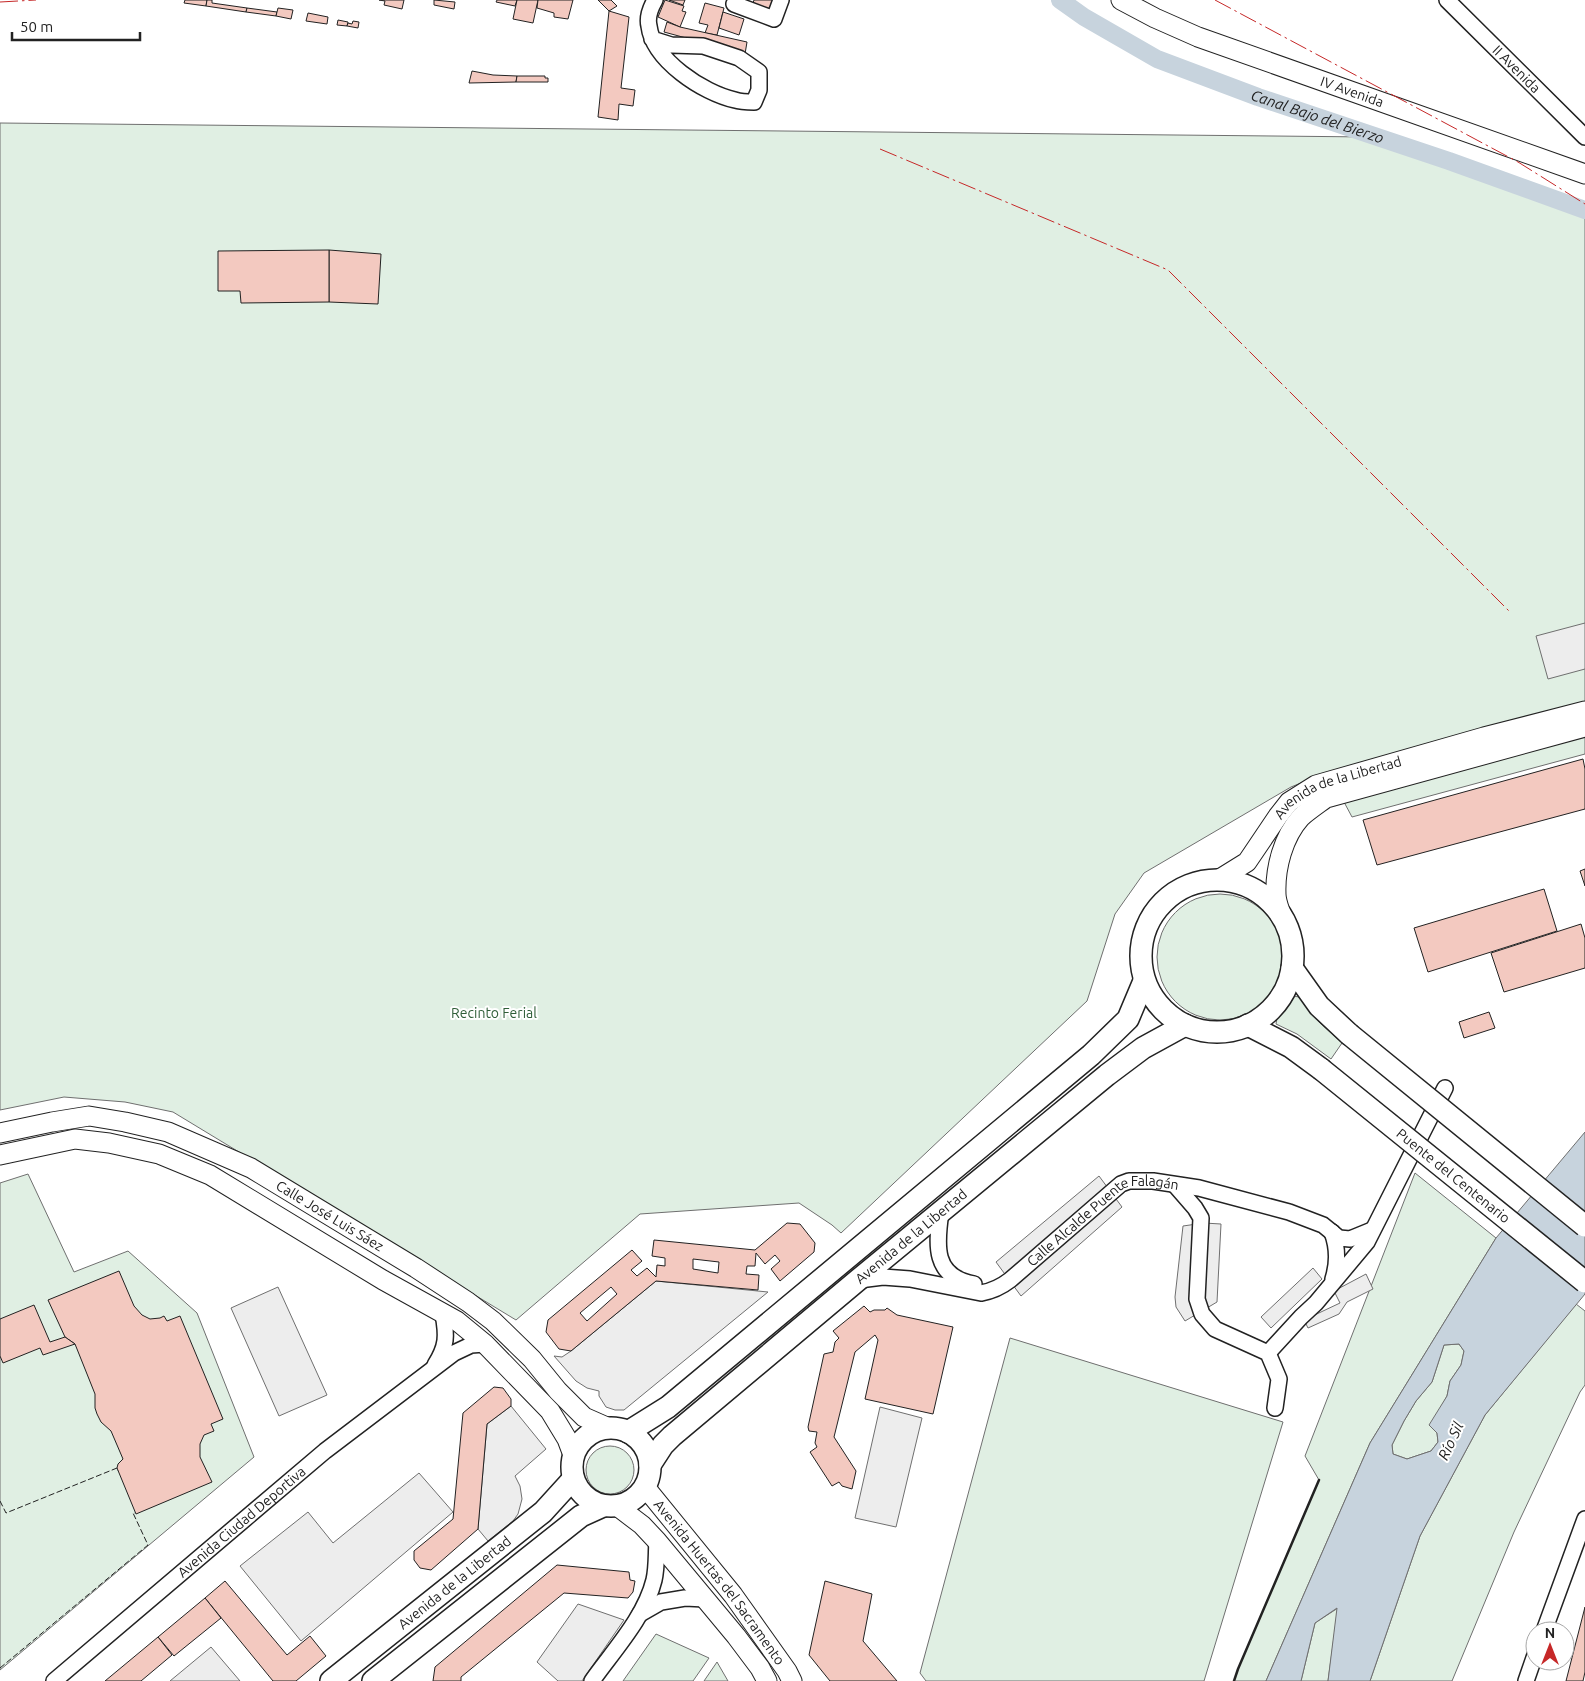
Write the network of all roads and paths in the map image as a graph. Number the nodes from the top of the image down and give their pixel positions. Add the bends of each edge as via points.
1 (654, 0) edge
2 (781, 0) edge
3 (1122, 0) edge
4 (1447, 0) edge
5 (734, 4) dead end
6 (652, 39) junction
7 (1585, 137) edge
8 (1585, 174) edge
9 (1585, 711) edge
10 (1585, 727) edge
11 (1486, 745) junction
12 (1218, 880) junction
13 (1282, 917) junction
14 (1292, 968) junction
15 (1144, 981) junction
16 (1184, 1025) junction
17 (1248, 1026) junction
18 (1445, 1088) dead end
19 (0, 1133) edge
20 (0, 1155) edge
21 (1175, 1185) junction
22 (1221, 1195) junction
23 (941, 1212) junction
24 (1199, 1214) junction
25 (1585, 1226) edge
26 (1372, 1230) junction
27 (1332, 1232) junction
28 (858, 1280) junction
29 (1585, 1282) edge
30 (1005, 1283) junction
31 (1331, 1283) junction
32 (443, 1314) junction
33 (485, 1344) junction
34 (1268, 1353) junction
35 (434, 1367) junction
36 (1275, 1408) dead end
37 (619, 1430) junction
38 (573, 1455) junction
39 (650, 1465) junction
40 (573, 1479) junction
41 (645, 1487) junction
42 (610, 1506) junction
43 (1585, 1519) edge
44 (658, 1541) junction
45 (706, 1599) junction
46 (640, 1614) junction
47 (1548, 1621) edge
48 (54, 1681) edge
49 (331, 1681) edge
50 (372, 1681) edge
51 (592, 1681) edge
52 (767, 1681) edge
53 (792, 1681) edge

1 - 6 street via 648,24
2 - 5 street via 774,19
3 - 8 street, IV Avenida via 1198,38
4 - 7 street, II Avenida
6 - 6 street via 671,45 703,46 739,58 759,72 759,90 754,102 734,100 686,77 662,56
9 - 11 street
10 - 11 street
11 - 12 street, Avenida de la Libertad via 1316,785 1289,802 1247,862
11 - 13 street, Avenida de la Libertad via 1326,798 1308,812 1295,826 1280,857 1276,893
12 - 13 main road via 1232,881 1256,891
12 - 15 main road via 1184,887 1162,902 1151,917 1140,950
13 - 14 main road via 1292,943
14 - 17 main road via 1279,1000
14 - 25 main road, bridge via 1319,1006 1350,1034
15 - 16 main road via 1161,1009
15 - 37 main road, Avenida de la Libertad via 1128,1019 1091,1055 668,1407
16 - 17 main road via 1218,1032
16 - 23 main road, Avenida de la Libertad via 1143,1048 1107,1075
17 - 29 main road, Puente del Centenario, bridge via 1291,1047 1322,1069
18 - 26 street
19 - 37 street, Calle José Luis Sáez via 90,1116 168,1132 251,1168 468,1302 527,1354 584,1417
20 - 32 street, Calle José Luis Sáez via 75,1139 159,1154 210,1175
21 - 22 street
21 - 24 street, Calle Alcalde Puente Falagán
21 - 30 street, Calle Alcalde Puente Falagán via 1137,1180 1121,1184
22 - 24 street via 1210,1201
22 - 27 street via 1289,1212
23 - 28 main road, Avenida de la Libertad
23 - 30 street via 938,1254 948,1274 972,1284
24 - 34 street, Calle Alcalde Puente Falagán via 1197,1299 1202,1314 1215,1329
26 - 27 street via 1350,1239 1339,1238
26 - 31 street via 1367,1242
27 - 31 street via 1337,1257
28 - 30 street, Calle Alcalde Puente Falagán via 883,1277 910,1279 981,1293
28 - 39 main road, Avenida de la Libertad via 672,1436
31 - 34 street
32 - 33 street, Calle José Luis Sáez
32 - 35 street, Avenida Ciudad Deportiva via 447,1334 443,1353
33 - 35 street, Avenida Ciudad Deportiva via 462,1349
33 - 38 street, Calle José Luis Sáez via 550,1411 568,1439
34 - 36 street via 1279,1379
35 - 48 street, Avenida Ciudad Deportiva via 326,1451
37 - 38 main road via 598,1430 587,1436
37 - 39 main road via 637,1438 648,1455
38 - 40 main road
39 - 41 main road
40 - 42 main road via 590,1501
40 - 49 main road, Avenida de la Libertad via 543,1512
41 - 42 main road via 633,1499
41 - 53 street, Avenida Huertas del Sacramento via 733,1596
42 - 44 street, Avenida Huertas del Sacramento via 642,1525
42 - 50 main road, Avenida de la Libertad via 582,1516
43 - 47 street
44 - 45 street, Avenida Huertas del Sacramento
44 - 46 street via 654,1578
45 - 46 street via 661,1602
45 - 52 street, Avenida Huertas del Sacramento
46 - 51 street

